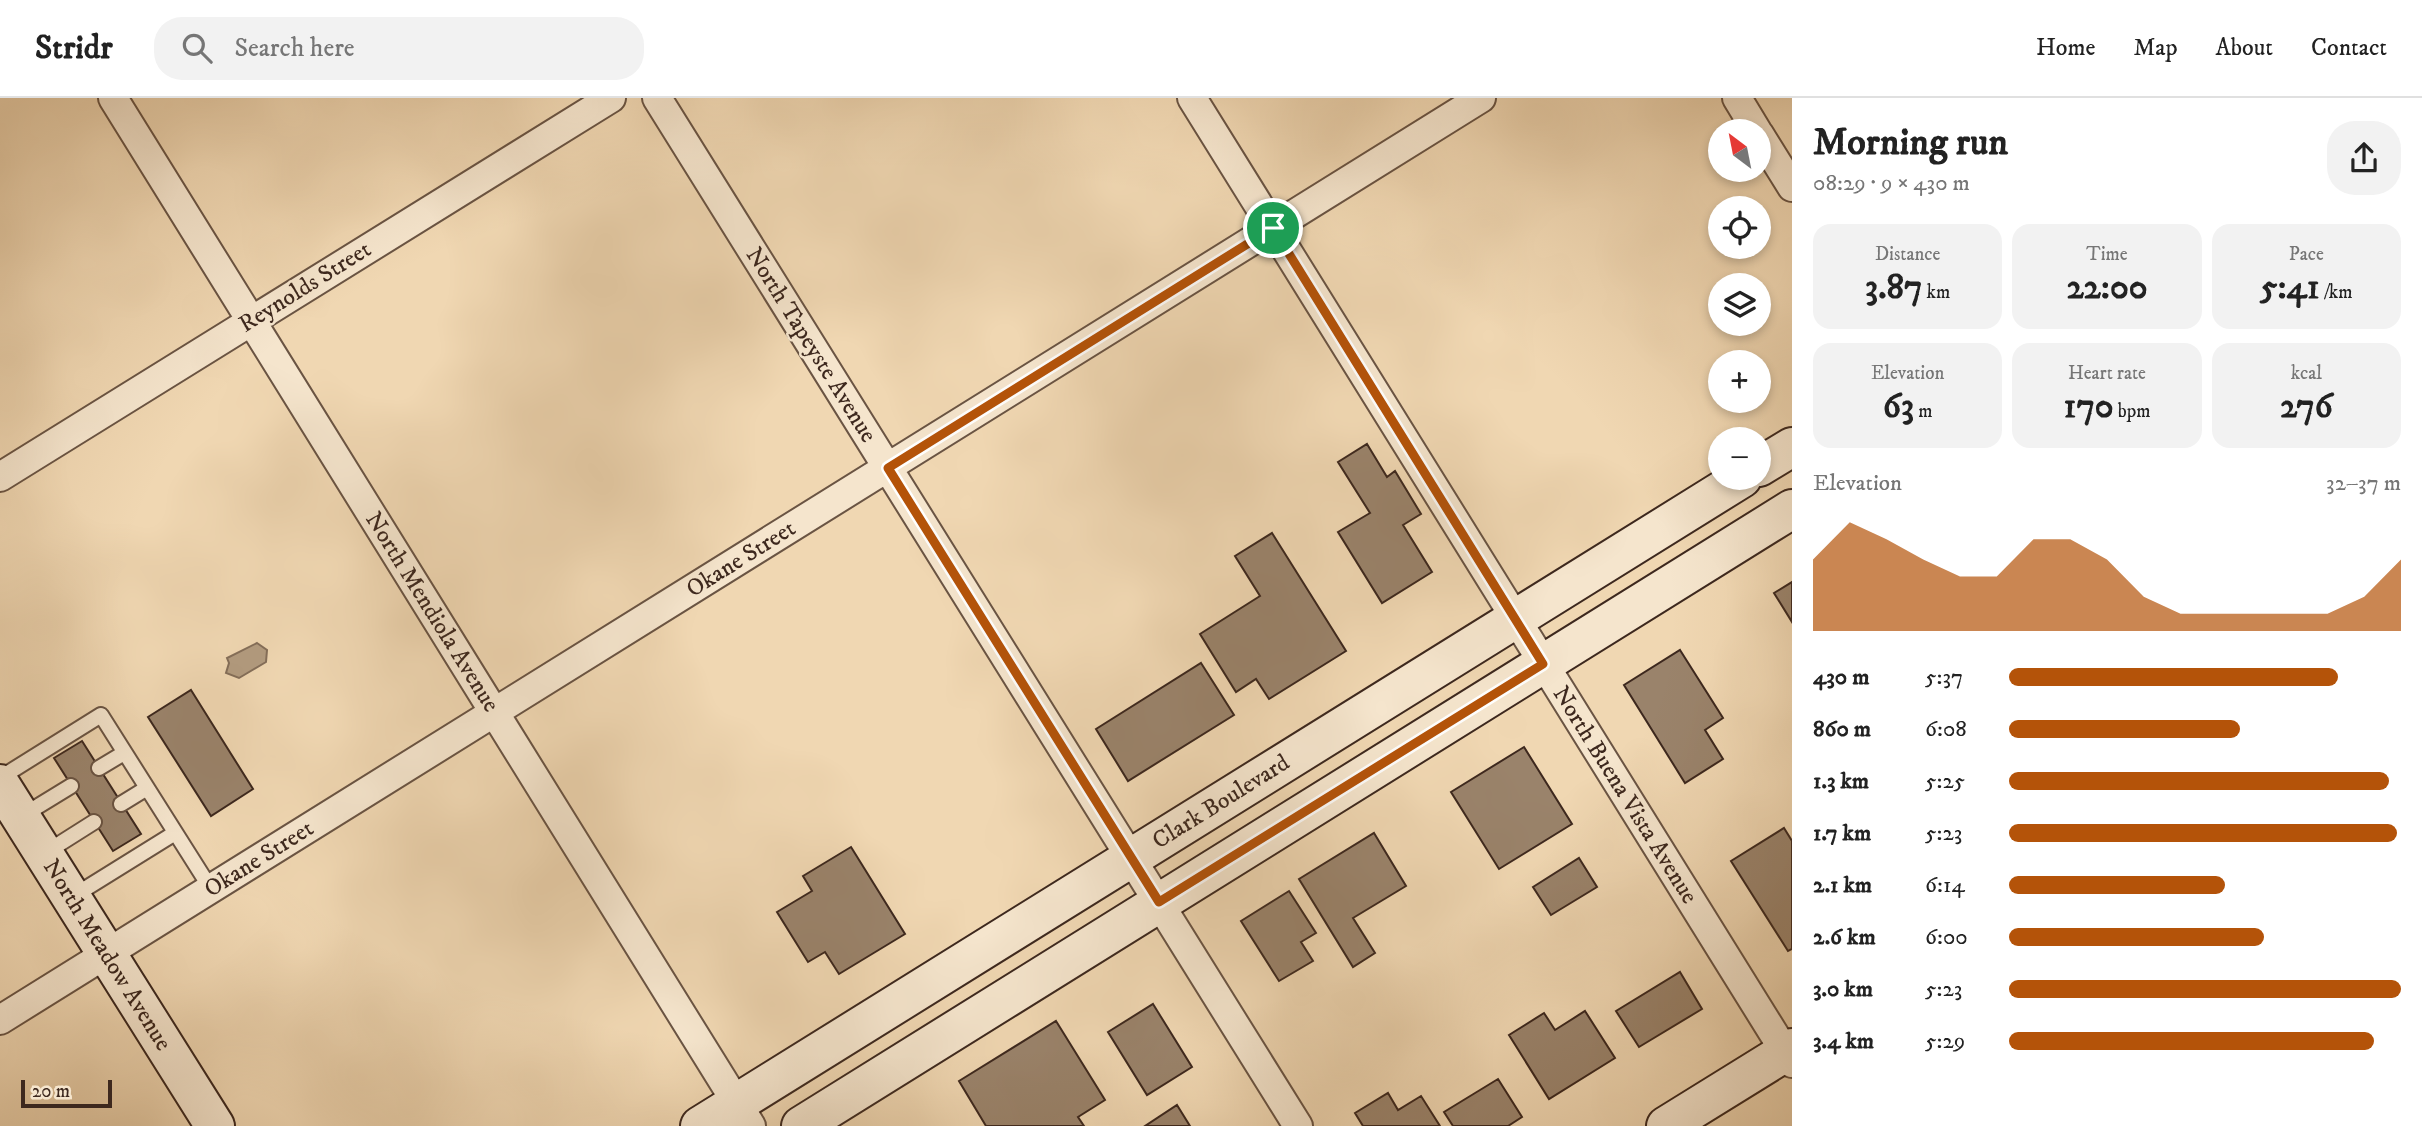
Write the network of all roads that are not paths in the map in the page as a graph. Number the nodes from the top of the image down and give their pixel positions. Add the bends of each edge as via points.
1 (113, 98) edge
2 (611, 98) edge
3 (657, 98) edge
4 (1192, 98) edge
5 (1481, 98) edge
6 (1737, 98) edge
7 (1750, 119) edge
8 (1771, 153) edge
9 (1792, 187) edge
10 (1273, 228) junction
11 (251, 321) junction
12 (1792, 446) edge
13 (1771, 459) edge
14 (888, 468) junction
15 (0, 477) edge
16 (1723, 490) edge
17 (1792, 509) edge
18 (1515, 619) junction
19 (1543, 664) junction
20 (494, 712) junction
21 (124, 753) junction
22 (99, 768) dead end
23 (0, 778) edge
24 (0, 783) edge
25 (71, 786) dead end
26 (147, 788) junction
27 (121, 804) dead end
28 (21, 817) junction
29 (94, 822) dead end
30 (175, 833) junction
31 (44, 853) junction
32 (1132, 858) junction
33 (211, 889) junction
34 (71, 897) junction
35 (1159, 902) junction
36 (107, 954) junction
37 (0, 1020) edge
38 (1790, 1054) edge
39 (744, 1114) edge
40 (215, 1126) edge
41 (700, 1126) edge
42 (801, 1126) edge
43 (1298, 1126) edge
44 (1666, 1126) edge

1 - 11 street, North Mendiola Avenue
2 - 11 street, Reynolds Street
3 - 14 street, North Tapeyste Avenue
4 - 10 street, North Buena Vista Avenue
5 - 10 street, Okane Street
6 - 7 street
8 - 9 street
10 - 14 street, Okane Street
10 - 18 street, North Buena Vista Avenue
11 - 15 street, Reynolds Street
11 - 20 street, North Mendiola Avenue
12 - 13 main road
14 - 20 street, Okane Street
14 - 32 street, North Tapeyste Avenue
16 - 18 main road, Clark Boulevard
17 - 19 main road
18 - 19 street, North Buena Vista Avenue
18 - 32 main road, Clark Boulevard
19 - 35 main road
19 - 38 street, North Buena Vista Avenue
20 - 33 street, Okane Street
20 - 39 street, North Mendiola Avenue
21 - 22 lane
21 - 23 lane via 101,715
21 - 26 lane
24 - 28 main road, North Meadow Avenue
25 - 28 lane
26 - 27 lane
26 - 30 lane
28 - 31 main road, North Meadow Avenue
29 - 31 lane
30 - 33 lane
30 - 34 lane
31 - 34 main road, North Meadow Avenue
32 - 35 street, North Tapeyste Avenue
32 - 39 main road, Clark Boulevard
33 - 36 street, Okane Street
34 - 36 main road, North Meadow Avenue
35 - 42 main road
35 - 43 street, North Tapeyste Avenue
36 - 37 street, Okane Street
36 - 40 main road, North Meadow Avenue
38 - 44 main road
39 - 41 main road, Clark Boulevard

